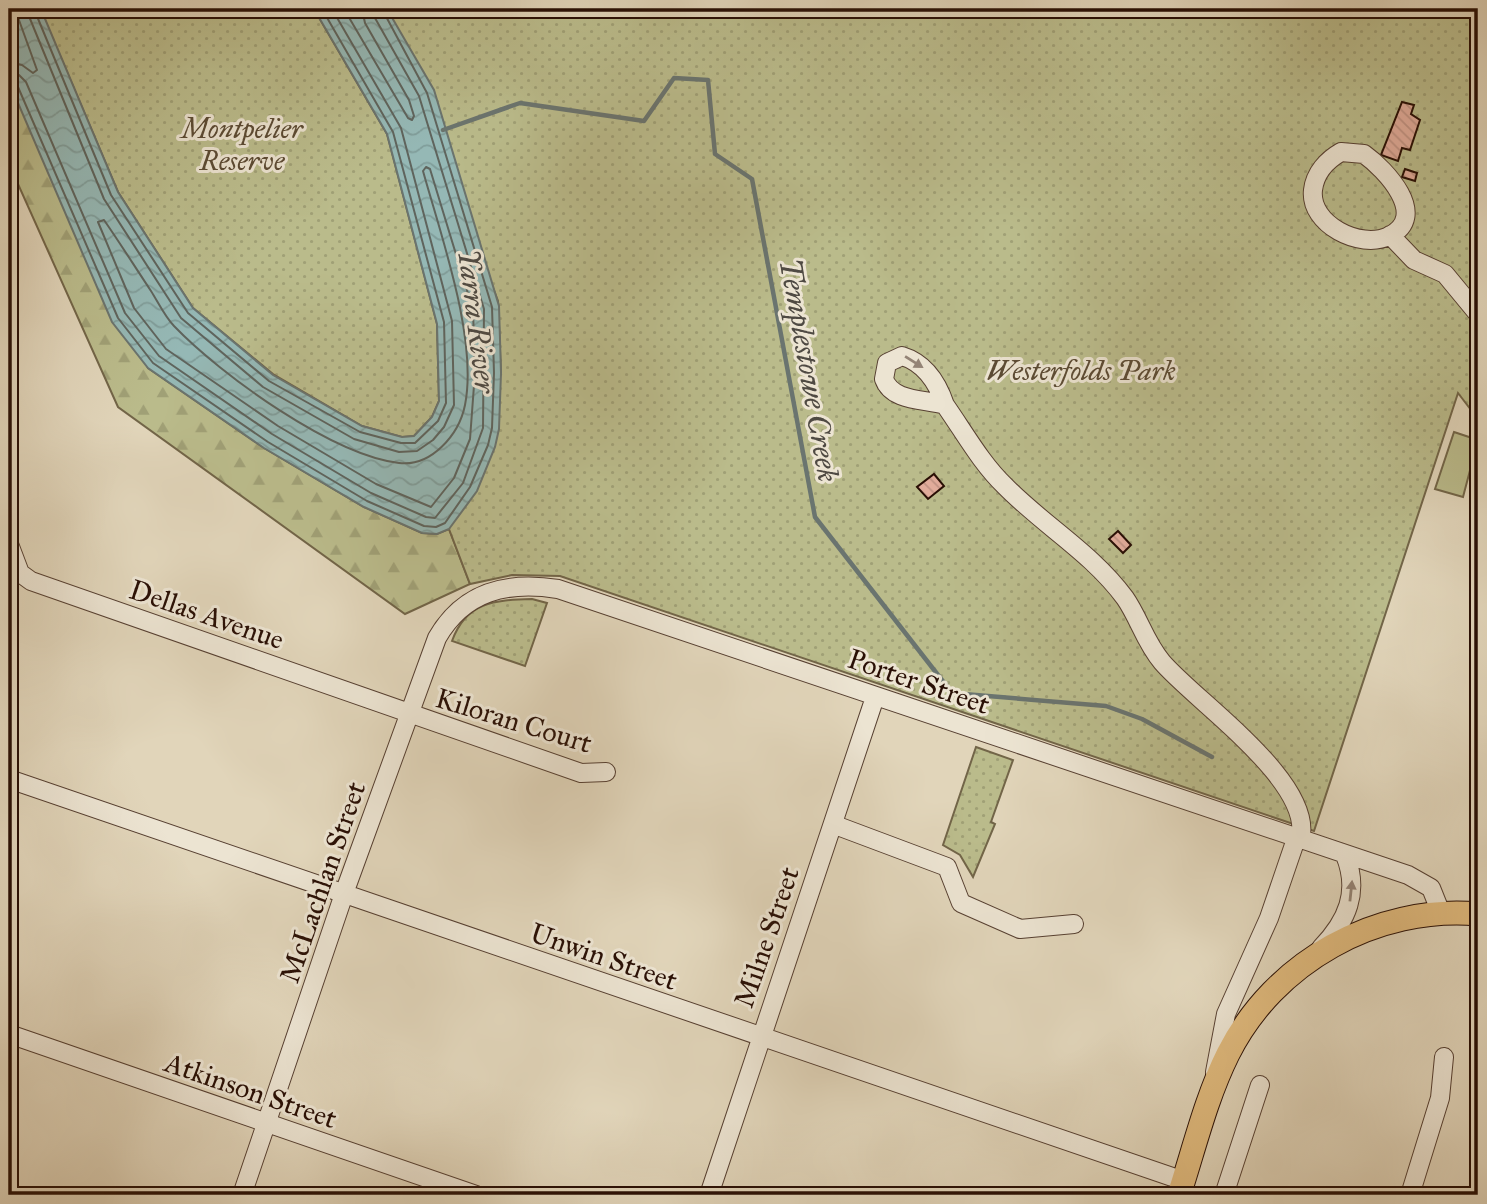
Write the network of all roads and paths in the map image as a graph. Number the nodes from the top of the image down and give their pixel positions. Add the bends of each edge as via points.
1 (1390, 236) junction
2 (1478, 314) edge
3 (945, 405) dead end
4 (9, 544) edge
5 (472, 598) joint
6 (875, 697) junction
7 (408, 713) junction
8 (606, 772) dead end
9 (9, 779) edge
10 (835, 825) junction
11 (1298, 839) junction
12 (1345, 855) junction
13 (344, 895) junction
14 (1441, 913) junction
15 (1478, 914) edge
16 (1074, 924) dead end
17 (1306, 963) junction
18 (9, 1034) edge
19 (760, 1037) junction
20 (1444, 1057) dead end
21 (1260, 1085) dead end
22 (1215, 1086) junction
23 (266, 1123) junction
24 (1181, 1188) edge
25 (242, 1195) edge
26 (476, 1195) edge
27 (709, 1195) edge
28 (1224, 1195) edge
29 (1409, 1195) edge

1 - 1 street via 1352,236 1321,217 1312,194 1329,159 1341,152 1358,152 1395,184 1405,212
1 - 2 street via 1414,260 1445,274
3 - 11 street via 1004,485 1068,539 1126,599 1164,664 1282,780 1301,822
4 - 7 street, Dellas Avenue via 20,573 31,581
5 - 6 street, Porter Street via 514,586 558,590
5 - 7 street, McLachlan Street via 447,620
6 - 10 street, Milne Street
6 - 11 street, Porter Street
7 - 8 street, Kiloran Court via 581,773
7 - 13 street, McLachlan Street
9 - 13 street, Unwin Street
10 - 16 street via 947,867 961,902 1020,929
10 - 19 street, Milne Street
11 - 12 street, Porter Street
11 - 22 street via 1226,1014 1218,1043
12 - 14 street, Porter Street via 1422,881 1436,896
17 -> 12 street via 1348,912 1352,874
13 - 19 street, Unwin Street
13 - 23 street, McLachlan Street
14 - 15 main road
14 - 17 main road via 1373,927
17 - 22 main road via 1248,1021
18 - 23 street, Atkinson Street
19 - 24 street, Unwin Street
19 - 27 street, Milne Street
20 - 29 street via 1440,1098
21 - 28 street
22 - 24 main road
23 - 25 street, McLachlan Street
23 - 26 street, Atkinson Street

